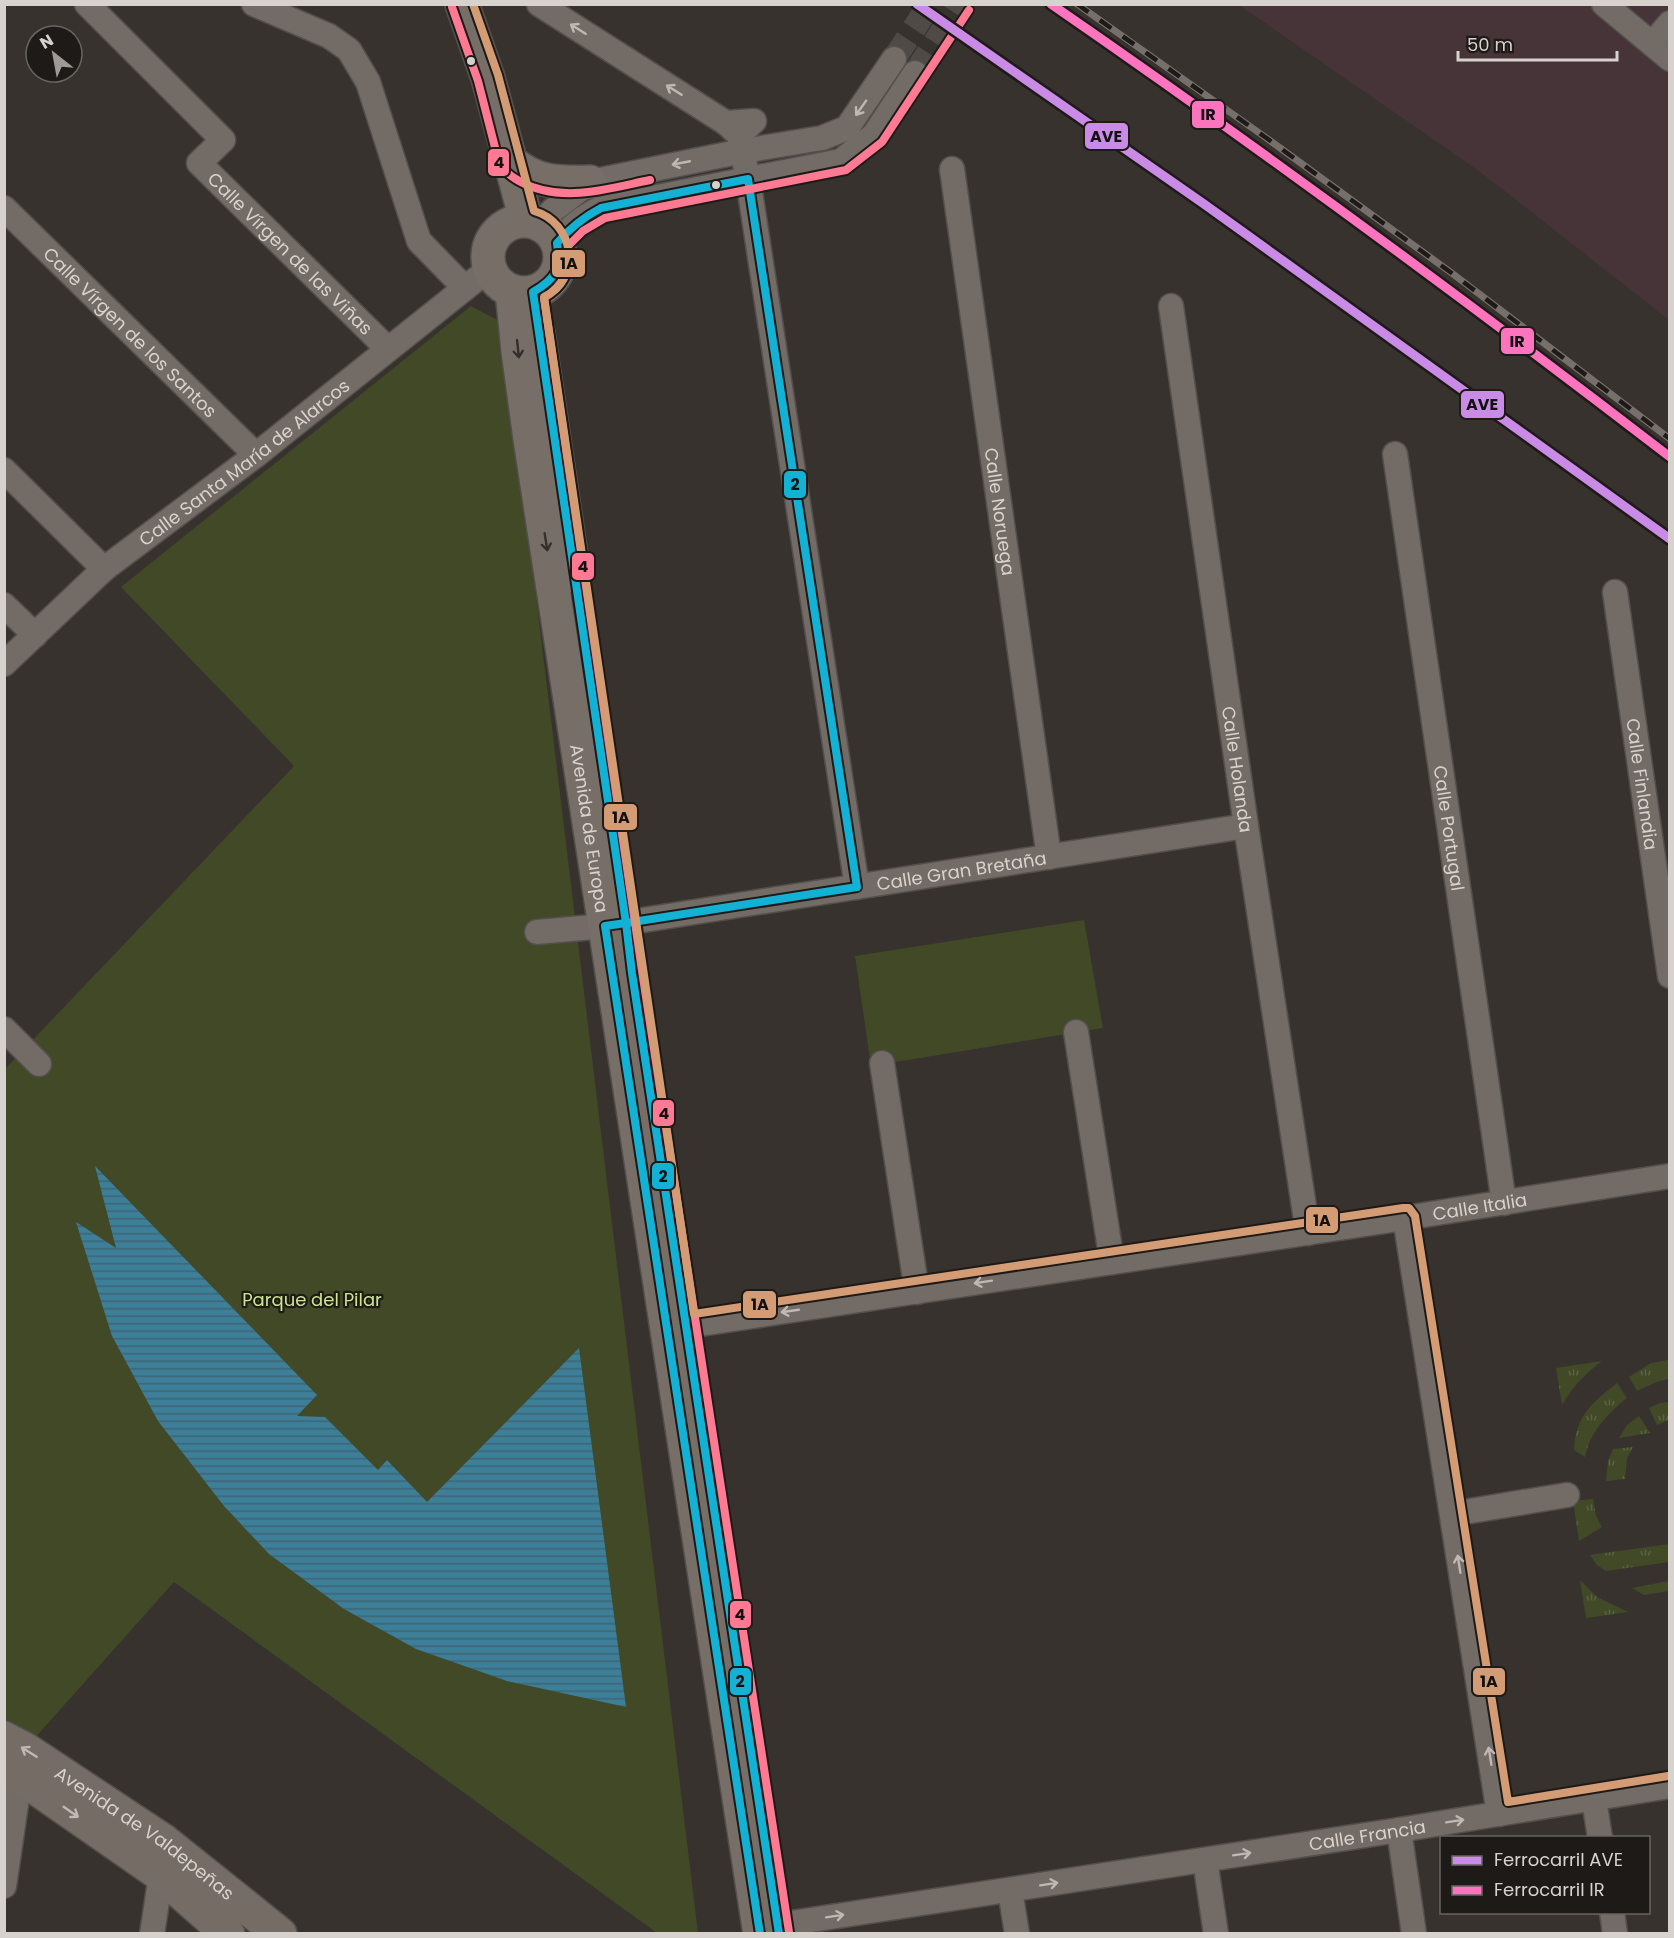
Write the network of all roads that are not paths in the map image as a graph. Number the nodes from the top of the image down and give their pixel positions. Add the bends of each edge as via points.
1 (87, 4) edge
2 (254, 4) edge
3 (462, 4) edge
4 (539, 4) edge
5 (1604, 4) edge
6 (1670, 23) edge
7 (1661, 52) edge
8 (894, 59) tunnel mouth
9 (915, 73) tunnel mouth
10 (736, 136) junction
11 (509, 160) junction
12 (952, 168) dead end
13 (747, 179) junction
14 (590, 182) junction
15 (4, 208) edge
16 (541, 229) junction
17 (500, 285) junction
18 (1171, 306) dead end
19 (388, 349) junction
20 (1395, 454) dead end
21 (256, 455) junction
22 (4, 470) edge
23 (104, 569) junction
24 (1616, 592) dead end
25 (4, 605) edge
26 (35, 635) junction
27 (4, 664) edge
28 (1246, 826) junction
29 (1049, 857) junction
30 (857, 887) junction
31 (615, 924) junction
32 (537, 932) dead end
33 (1670, 976) edge
34 (4, 1029) edge
35 (1076, 1032) dead end
36 (882, 1063) dead end
37 (39, 1064) dead end
38 (1670, 1176) edge
39 (1504, 1203) junction
40 (1405, 1218) junction
41 (1308, 1233) junction
42 (1112, 1262) junction
43 (917, 1292) junction
44 (676, 1327) junction
45 (1567, 1495) dead end
46 (1452, 1514) junction
47 (4, 1738) edge
48 (12, 1773) edge
49 (1670, 1786) edge
50 (1594, 1799) junction
51 (1499, 1814) junction
52 (1399, 1830) junction
53 (1600, 1836) edge
54 (1205, 1860) junction
55 (161, 1875) junction
56 (4, 1886) edge
57 (1010, 1890) junction
58 (1612, 1914) edge
59 (772, 1931) edge
60 (152, 1934) edge
61 (228, 1934) edge
62 (280, 1934) edge
63 (1017, 1934) edge
64 (1216, 1934) edge
65 (1414, 1934) edge
66 (1615, 1934) edge

1 - 19 street, Calle Vírgen de las Viñas via 223,140 199,163
2 - 17 street via 329,36 349,50 368,82 419,240
3 - 11 main road via 488,78
10 -> 4 street
5 - 7 street
6 - 7 street
8 -> 10 street via 847,128 822,138
9 - 13 street via 874,135 841,161
10 - 13 street
10 -> 14 street
11 - 14 main road via 521,170 555,183
11 - 16 main road
12 - 29 street, Calle Noruega
13 - 16 street via 601,208 581,218 566,232
13 - 30 street
14 - 16 street via 553,210
15 - 21 street, Calle Vírgen de los Santos
16 - 17 main road via 509,224 495,235 488,251
16 - 17 main road via 560,257 548,284
17 - 19 street, Calle Santa María de Alarcos
17 - 31 main road, Avenida de Europa via 518,351
18 - 28 street, Calle Holanda
19 - 21 street, Calle Santa María de Alarcos
20 - 39 street, Calle Portugal
21 - 23 street, Calle Santa María de Alarcos
22 - 23 street
23 - 26 street, Calle Santa María de Alarcos
24 - 33 street, Calle Finlandia
25 - 26 street
26 - 27 street, Calle Santa María de Alarcos
28 - 29 street, Calle Gran Bretaña
28 - 41 street, Calle Holanda
29 - 30 street, Calle Gran Bretaña
30 - 31 street, Calle Gran Bretaña
31 - 32 street, Calle Gran Bretaña
31 - 44 main road, Avenida de Europa
34 - 37 street
35 - 42 street
36 - 43 street
38 - 39 street, Calle Italia
39 - 40 street, Calle Italia
40 - 41 street, Calle Italia
40 - 46 street
41 - 42 street, Calle Italia
42 -> 43 street, Calle Italia
43 -> 44 street, Calle Italia
44 - 59 main road, Avenida de Europa
45 - 46 street
51 -> 46 street
62 -> 47 main road, Avenida de Valdepeñas via 164,1841
48 -> 55 main road, Avenida de Valdepeñas
48 - 56 street
49 - 50 street, Calle Francia
50 - 51 street, Calle Francia
50 - 53 street
52 -> 51 street, Calle Francia
54 -> 52 street, Calle Francia
52 - 65 street
57 -> 54 street, Calle Francia
54 - 64 street
55 - 60 street
55 - 61 main road, Avenida de Valdepeñas
59 -> 57 street, Calle Francia
57 - 63 street
58 - 66 street

